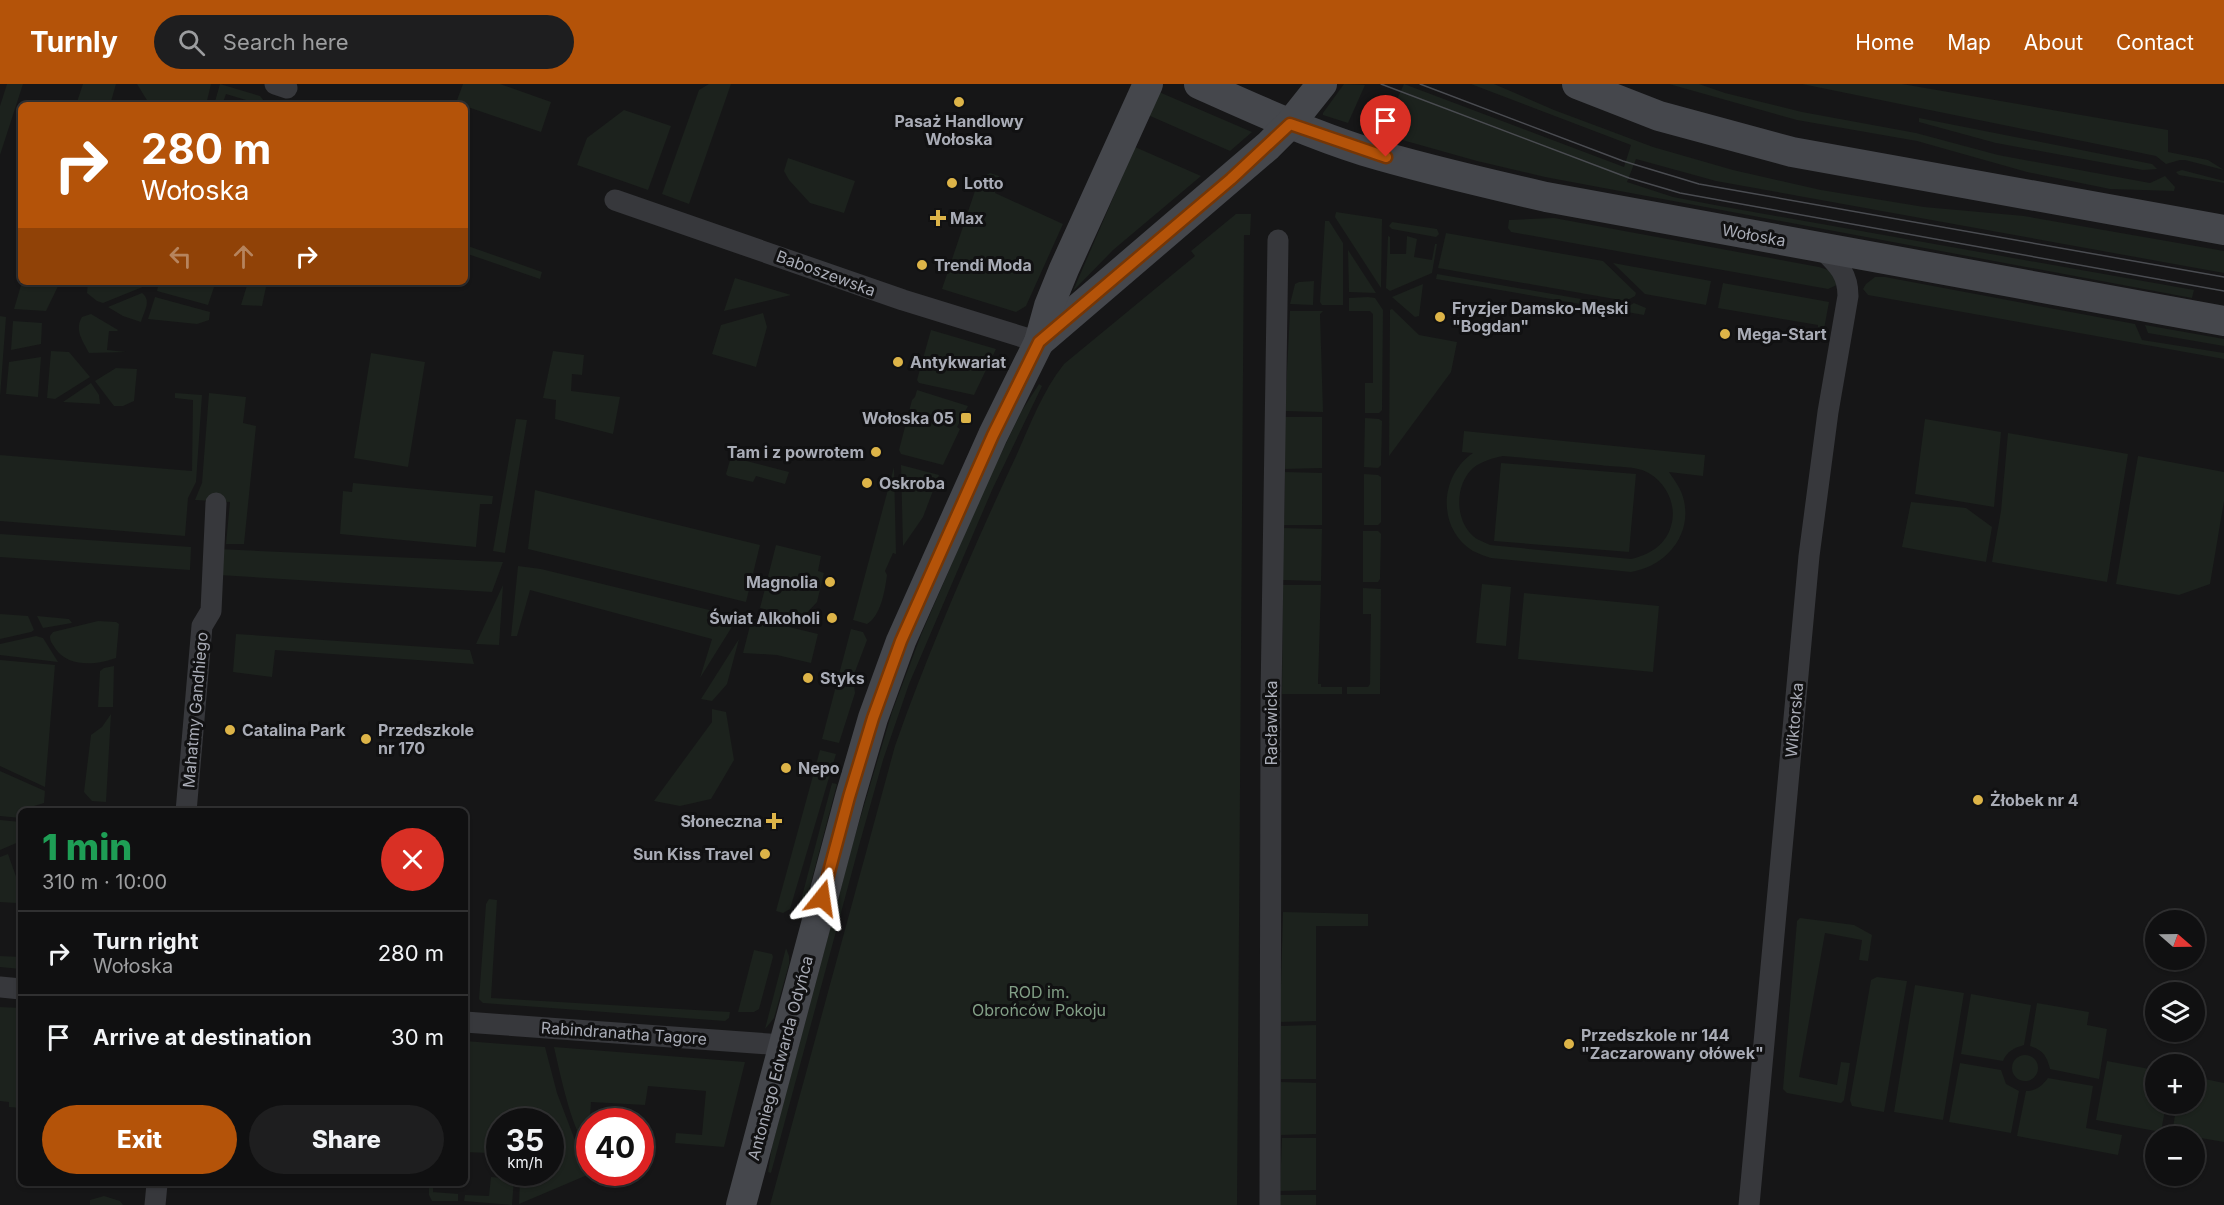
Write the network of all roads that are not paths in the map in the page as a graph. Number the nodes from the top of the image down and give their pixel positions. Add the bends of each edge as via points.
1 (1148, 84) edge
2 (1199, 84) edge
3 (1322, 84) edge
4 (1577, 84) edge
5 (1290, 124) junction
6 (615, 200) dead end
7 (2224, 230) edge
8 (1278, 240) dead end
9 (1820, 247) junction
10 (2224, 321) edge
11 (1039, 342) junction
12 (216, 503) dead end
13 (186, 808) edge
14 (0, 987) edge
15 (18, 989) edge
16 (468, 1022) edge
17 (783, 1045) junction
18 (157, 1186) edge
19 (155, 1205) edge
20 (741, 1205) edge
21 (1270, 1205) edge
22 (1749, 1205) edge

1 - 11 main road, Antoniego Edwarda Odyńca via 1064,269
2 - 5 main road, Wołoska
3 - 5 main road, Antoniego Edwarda Odyńca
4 - 7 main road via 1659,116 1792,152
5 - 9 main road, Wołoska via 1397,160 1504,187
5 - 11 main road, Antoniego Edwarda Odyńca
6 - 11 street, Baboszewska via 903,300
8 - 21 street, Racławicka via 1271,677
9 - 10 main road, Wołoska
9 - 22 street, Wiktorska via 1842,269 1848,296 1809,556
11 - 17 main road, Antoniego Edwarda Odyńca via 901,641 849,797
12 - 13 street, Mahatmy Gandhiego via 211,611 202,626
14 - 15 street
16 - 17 street, Rabindranatha Tagore
17 - 20 main road, Antoniego Edwarda Odyńca
18 - 19 street

